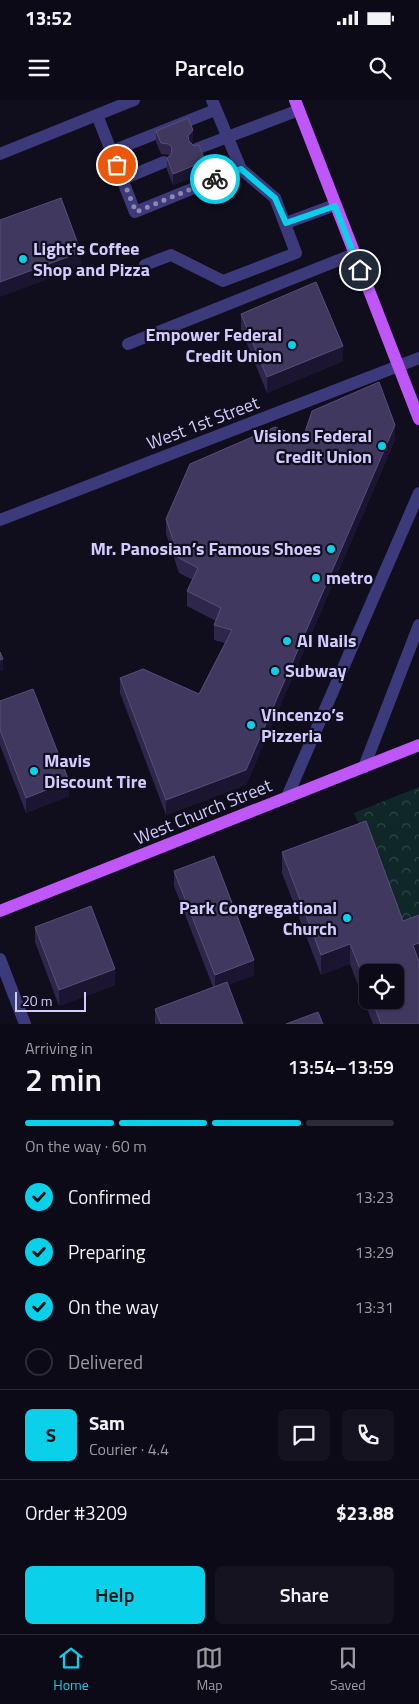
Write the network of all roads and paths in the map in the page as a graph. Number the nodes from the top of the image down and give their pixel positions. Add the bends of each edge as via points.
1 (134, 100) edge
2 (214, 105) edge
3 (297, 105) edge
4 (96, 115) junction
5 (227, 137) junction
6 (196, 149) edge
7 (112, 151) junction
8 (0, 154) edge
9 (164, 162) dead end
10 (241, 169) junction
11 (122, 178) junction
12 (335, 206) junction
13 (286, 223) junction
14 (354, 254) junction
15 (145, 265) dead end
16 (128, 344) dead end
17 (419, 358) edge
18 (398, 366) junction
19 (419, 418) edge
20 (419, 493) edge
21 (0, 520) edge
22 (419, 625) edge
23 (419, 745) edge
24 (364, 767) junction
25 (287, 798) junction
26 (0, 911) edge
27 (0, 959) edge
28 (25, 1024) edge

1 - 4 street
2 - 5 street
2 - 7 street
3 - 5 street
3 - 12 main road
4 - 7 street
4 - 8 street
5 - 6 street
5 - 10 street
7 - 11 street
9 - 11 street
10 - 11 street via 136,212
10 - 13 street via 275,198
12 - 13 street
12 - 14 main road
13 - 15 street via 296,253 224,281 171,255
14 - 16 street
14 - 18 main road
17 - 18 street, West 1st Street
18 - 19 main road
18 - 21 street, West 1st Street
20 - 25 street
22 - 24 street
23 - 24 main road, West Church Street
24 - 25 main road, West Church Street
25 - 26 main road, West Church Street
27 - 28 street

